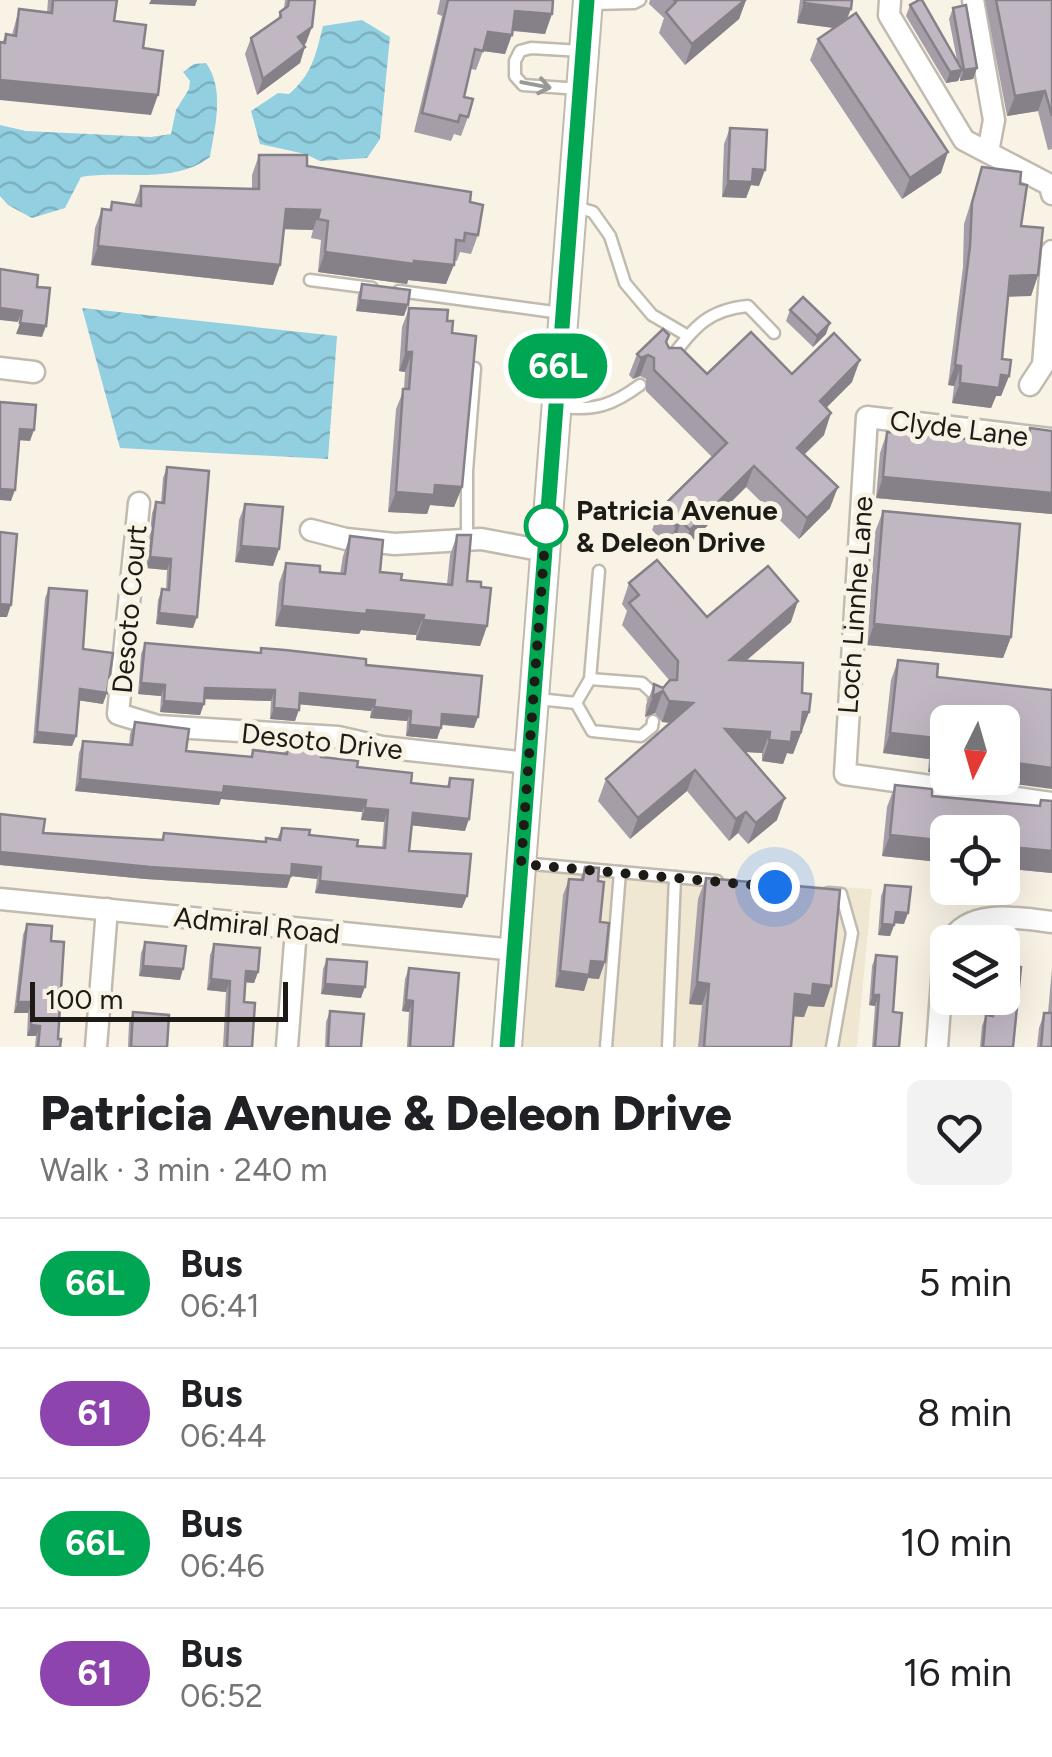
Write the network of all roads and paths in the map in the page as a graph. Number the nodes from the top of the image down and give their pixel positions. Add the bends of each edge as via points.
1 (640, 0) edge
2 (890, 0) edge
3 (973, 0) edge
4 (587, 2) edge
5 (584, 51) junction
6 (580, 89) junction
7 (988, 152) junction
8 (1052, 194) edge
9 (571, 206) junction
10 (1052, 251) edge
11 (310, 280) dead end
12 (562, 314) junction
13 (774, 333) dead end
14 (688, 336) junction
15 (667, 363) edge
16 (0, 368) edge
17 (475, 368) edge
18 (34, 372) dead end
19 (640, 386) dead end
20 (1030, 386) dead end
21 (555, 406) junction
22 (867, 417) joint
23 (1052, 439) edge
24 (139, 503) dead end
25 (310, 530) dead end
26 (468, 540) junction
27 (544, 551) junction
28 (599, 571) dead end
29 (590, 679) junction
30 (532, 698) junction
31 (654, 701) edge
32 (576, 703) junction
33 (118, 714) joint
34 (652, 721) dead end
35 (528, 763) junction
36 (1052, 803) edge
37 (521, 864) junction
38 (620, 872) junction
39 (675, 877) junction
40 (730, 883) edge
41 (823, 892) edge
42 (0, 898) edge
43 (107, 909) junction
44 (1052, 922) edge
45 (966, 925) edge
46 (296, 929) junction
47 (515, 950) junction
48 (940, 1015) edge
49 (96, 1047) edge
50 (287, 1047) edge
51 (507, 1047) edge
52 (606, 1047) edge
53 (668, 1047) edge
54 (832, 1047) edge
55 (937, 1047) edge

1 - 4 lane
2 - 7 street via 889,15 964,140
3 - 7 street via 994,120
4 - 5 street
5 - 6 street
5 -> 6 lane via 531,48 515,61 522,85
6 - 9 street
7 - 8 street via 1050,185
9 - 12 street
9 - 14 lane via 594,212 626,282 652,315
10 - 20 street via 1044,364
11 - 12 lane
12 - 21 street
13 - 14 lane via 748,306 714,313
14 - 15 lane
16 - 18 street
17 - 26 lane
19 - 21 lane via 600,408
21 - 27 street
22 - 23 street, Clyde Lane
22 - 36 street, Loch Linnhe Lane via 844,774
24 - 33 street, Desoto Court
25 - 26 street via 395,544
26 - 27 street
27 - 30 street
28 - 29 lane
29 - 31 lane via 642,683
29 - 32 lane
30 - 32 lane
30 - 35 street
32 - 34 lane via 592,731 640,736
33 - 35 street, Desoto Drive via 158,726 338,737
35 - 37 street
37 - 38 lane
37 - 47 street
38 - 39 lane
38 - 52 lane
39 - 40 lane
39 - 53 lane
41 - 54 lane via 841,894 852,933
42 - 43 street, Admiral Road
43 - 46 street, Admiral Road
43 - 49 street
44 - 45 street via 992,918
46 - 47 street, Admiral Road
46 - 50 street
47 - 51 street
48 - 55 street

